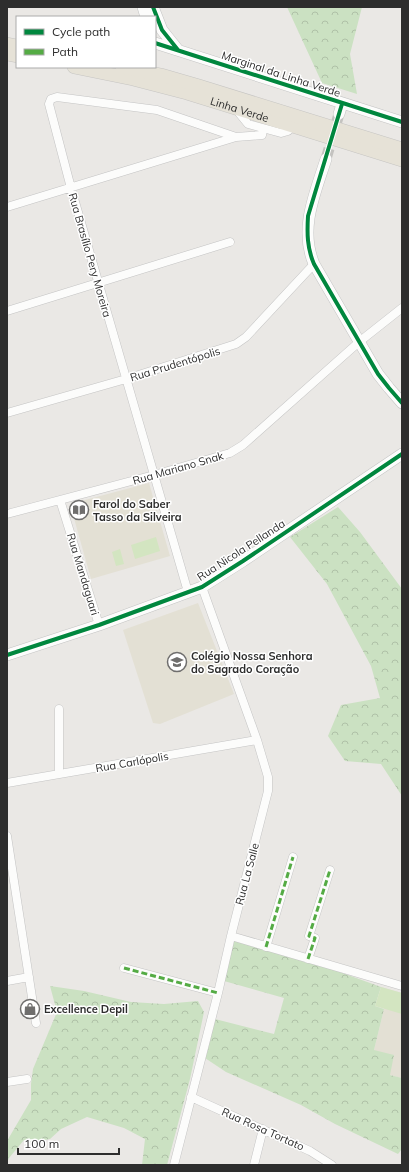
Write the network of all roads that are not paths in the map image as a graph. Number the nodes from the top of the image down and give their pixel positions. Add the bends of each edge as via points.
1 (153, 7) edge
2 (156, 43) edge
3 (178, 50) junction
4 (79, 68) edge
5 (127, 68) edge
6 (235, 108) junction
7 (402, 122) edge
8 (293, 126) junction
9 (263, 129) junction
10 (236, 137) junction
11 (400, 158) edge
12 (326, 159) tunnel mouth
13 (71, 188) junction
14 (7, 207) edge
15 (230, 242) dead end
16 (314, 264) junction
17 (98, 283) junction
18 (402, 308) edge
19 (7, 311) edge
20 (359, 342) junction
21 (126, 379) junction
22 (402, 403) edge
23 (7, 414) edge
24 (402, 454) edge
25 (154, 475) junction
26 (60, 500) junction
27 (7, 514) edge
28 (202, 587) junction
29 (188, 592) junction
30 (98, 625) junction
31 (7, 655) edge
32 (59, 709) dead end
33 (257, 740) junction
34 (60, 774) junction
35 (7, 783) edge
36 (7, 836) edge
37 (293, 857) dead end
38 (330, 870) dead end
39 (10, 883) edge
40 (231, 936) junction
41 (266, 947) junction
42 (308, 959) junction
43 (124, 968) dead end
44 (29, 977) junction
45 (7, 982) edge
46 (402, 986) edge
47 (218, 993) junction
48 (36, 1023) dead end
49 (27, 1079) dead end
50 (7, 1082) edge
51 (191, 1097) junction
52 (263, 1129) junction
53 (330, 1164) edge
54 (174, 1165) edge
55 (254, 1165) edge

1 - 3 main road via 162,30
2 - 3 main road, Marginal da Linha Verde
3 - 7 main road, Marginal da Linha Verde via 340,109
4 - 6 highway, Linha Verde via 152,83
5 - 11 highway, Linha Verde via 199,86
6 - 8 highway, Linha Verde
6 - 9 street via 248,124
8 - 9 street via 285,132
8 - 11 highway, Linha Verde
9 - 10 street via 262,135
10 - 13 street
10 - 13 street, Rua Brasílio Pery Moreira via 157,110 57,97 51,99 49,104
12 - 16 main road via 308,216 309,253
13 - 14 street
13 - 17 street, Rua Brasílio Pery Moreira
15 - 17 street
16 - 20 main road
16 - 21 street, Rua Prudentópolis via 246,337 236,344
17 - 19 street
17 - 21 street, Rua Brasílio Pery Moreira
18 - 20 street, Rua Mariano Snak
20 - 22 main road via 378,374
20 - 25 street, Rua Mariano Snak via 243,445 230,453
21 - 23 street, Rua Prudentópolis
21 - 25 street, Rua Brasílio Pery Moreira
24 - 28 main road, Rua Nicola Pellanda
25 - 26 street, Rua Mariano Snak
25 - 29 street, Rua Brasílio Pery Moreira
26 - 27 street, Rua Mariano Snak
26 - 30 street, Rua Mandaguari
28 - 29 main road, Rua Nicola Pellanda
28 - 33 street, Rua La Salle
29 - 30 main road, Rua Nicola Pellanda
30 - 31 main road, Rua Nicola Pellanda
32 - 34 street
33 - 34 street, Rua Carlópolis
33 - 40 street, Rua La Salle via 268,776 268,791
34 - 35 street, Rua Carlópolis
36 - 39 street
37 - 41 street
38 - 42 street via 309,936 315,938
39 - 44 street
40 - 41 street
40 - 47 street, Rua La Salle
41 - 42 street
42 - 46 street
43 - 47 street
44 - 45 street
44 - 48 street
47 - 51 street, Rua La Salle
49 - 50 street
51 - 52 street, Rua Rosa Tortato
51 - 54 street, Rua La Salle
52 - 53 street, Rua Rosa Tortato via 310,1151
52 - 55 street

